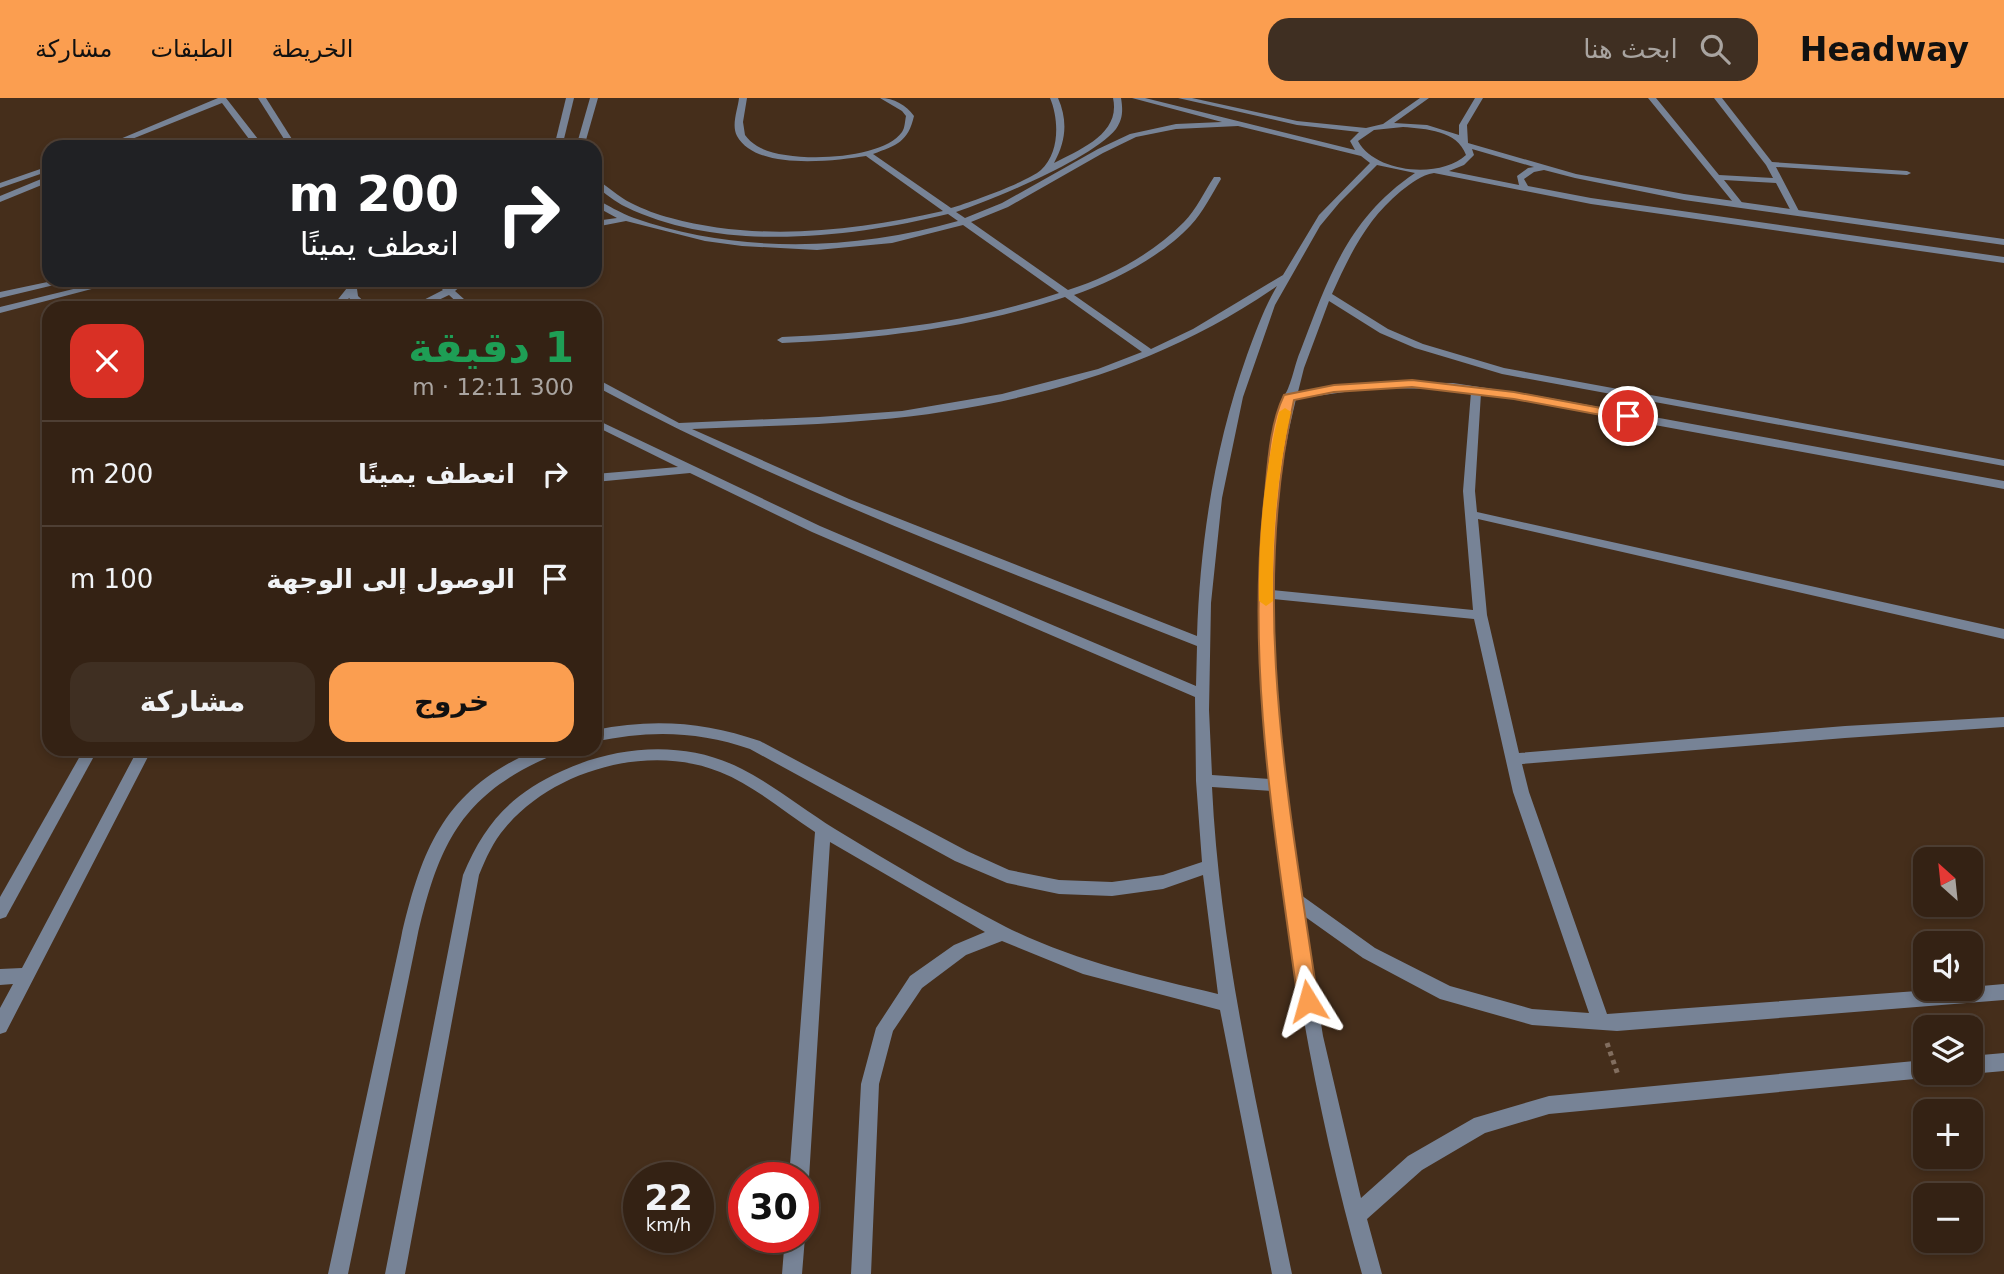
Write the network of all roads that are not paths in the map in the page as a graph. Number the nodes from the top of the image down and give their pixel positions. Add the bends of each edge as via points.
1 (262, 98) edge
2 (570, 98) edge
3 (594, 98) edge
4 (743, 98) edge
5 (884, 98) edge
6 (1054, 98) edge
7 (1117, 98) edge
8 (1136, 98) edge
9 (1182, 98) edge
10 (1425, 98) edge
11 (1479, 98) edge
12 (1653, 98) edge
13 (1718, 98) edge
14 (223, 99) edge
15 (1297, 123) junction
16 (1235, 124) junction
17 (1386, 125) junction
18 (1365, 130) junction
19 (1289, 137) junction
20 (123, 140) edge
21 (254, 140) edge
22 (289, 140) edge
23 (560, 140) edge
24 (581, 140) edge
25 (1465, 143) junction
26 (867, 153) junction
27 (1360, 154) junction
28 (1376, 162) junction
29 (1770, 164) junction
30 (1542, 168) junction
31 (1045, 170) junction
32 (42, 171) edge
33 (1430, 171) junction
34 (1907, 173) dead end
35 (1720, 177) junction
36 (1217, 179) dead end
37 (1779, 181) junction
38 (42, 182) edge
39 (0, 186) edge
40 (602, 186) edge
41 (1526, 190) junction
42 (0, 199) edge
43 (1740, 205) junction
44 (602, 206) edge
45 (948, 212) junction
46 (1796, 213) junction
47 (624, 219) junction
48 (964, 221) junction
49 (602, 223) edge
50 (2004, 242) edge
51 (2004, 260) edge
52 (1286, 275) junction
53 (42, 286) edge
54 (93, 287) edge
55 (447, 287) edge
56 (455, 287) edge
57 (451, 290) junction
58 (0, 295) edge
59 (1065, 295) junction
60 (1327, 295) junction
61 (428, 301) edge
62 (462, 301) edge
63 (0, 310) edge
64 (782, 340) dead end
65 (1149, 352) junction
66 (602, 387) edge
67 (1476, 390) junction
68 (1288, 397) junction
69 (602, 425) edge
70 (677, 426) junction
71 (2004, 463) edge
72 (691, 469) junction
73 (602, 477) edge
74 (2004, 485) edge
75 (1471, 514) junction
76 (1266, 594) junction
77 (1480, 615) junction
78 (2004, 634) edge
79 (1204, 644) junction
80 (1203, 695) junction
81 (2004, 722) edge
82 (602, 735) edge
83 (87, 756) edge
84 (141, 756) edge
85 (536, 756) edge
86 (1513, 759) junction
87 (1204, 780) junction
88 (1278, 785) junction
89 (823, 829) junction
90 (1210, 866) junction
91 (1294, 899) junction
92 (0, 912) edge
93 (1003, 933) junction
94 (27, 975) junction
95 (0, 977) edge
96 (2004, 992) edge
97 (1228, 1004) junction
98 (1601, 1023) junction
99 (0, 1026) edge
100 (2004, 1062) edge
101 (1983, 1064) edge
102 (1913, 1070) edge
103 (800, 1162) edge
104 (1356, 1216) junction
105 (793, 1253) edge
106 (338, 1274) edge
107 (395, 1274) edge
108 (792, 1274) edge
109 (861, 1274) edge
110 (1282, 1274) edge
111 (1372, 1274) edge

1 - 22 street
2 - 23 street
3 - 24 street
4 - 26 street via 740,134 757,149 807,159
5 - 26 street via 905,109 910,116 909,130 894,143
6 - 31 street via 1061,136
7 - 31 street via 1119,117 1110,131
8 - 16 street
9 - 15 street
10 - 17 street
11 - 25 street via 1463,125
12 - 35 street
13 - 29 street
14 - 20 street
14 - 21 street
15 - 18 street
15 - 19 street via 1309,131
16 - 19 street
16 - 48 street via 1181,127 1121,141
17 - 18 street
17 - 25 street via 1427,127
18 - 27 street via 1354,141
19 - 27 street
25 - 30 street
25 - 33 street via 1470,155 1463,164
26 - 45 street
27 - 28 street
28 - 33 street
28 - 52 street via 1315,226
29 - 34 street
29 - 37 street
30 - 41 street via 1520,178
30 - 43 street
31 - 45 street via 999,194
32 - 39 street
33 - 41 street
33 - 60 street via 1395,189 1376,207 1345,252
35 - 37 street
35 - 43 street
36 - 59 street via 1192,220 1161,247
37 - 46 street
38 - 42 street
40 - 45 street via 623,202 656,215 740,231 842,232
41 - 51 street
43 - 46 street
44 - 47 street
45 - 48 street
46 - 50 street
47 - 48 street via 697,238 821,247 897,238
47 - 49 street
48 - 59 street
52 - 65 street via 1246,306
52 - 79 street via 1261,326 1226,438 1210,547
53 - 58 street
54 - 63 street
55 - 57 street
56 - 57 street
57 - 61 street
57 - 62 street
59 - 64 street via 933,328
59 - 65 street
60 - 68 street
60 - 71 street via 1384,331 1491,368
65 - 70 street via 1101,371 1009,395 902,414
66 - 70 street
67 - 68 street via 1372,385
67 - 74 street
67 - 75 street
68 - 76 street via 1276,449 1265,552
69 - 72 street
70 - 79 street via 845,502
72 - 73 street
72 - 80 street via 816,530
75 - 77 street
75 - 78 street
76 - 77 street
76 - 88 street via 1269,705
77 - 86 street
79 - 80 street
80 - 87 street
81 - 86 street
82 - 90 street via 653,726 726,733 1007,876 1059,887 1112,889 1163,882
83 - 92 street
84 - 94 street
85 - 106 street via 490,781 462,807 441,839 417,909
86 - 98 street
87 - 88 street
87 - 90 street
88 - 91 street
89 - 93 street
89 - 103 street
89 - 107 street via 724,767 689,757 650,754 569,773 531,793 505,817 484,845 471,874
90 - 97 street
91 - 98 street via 1369,953 1446,993 1532,1017
91 - 104 street via 1308,1001
93 - 97 street via 1076,964
93 - 109 street via 960,950 916,982 884,1028 870,1084
94 - 95 street
94 - 99 street
96 - 98 street
97 - 110 street
100 - 101 street
102 - 104 street via 1549,1105 1481,1125 1415,1163
104 - 111 street
105 - 108 street

